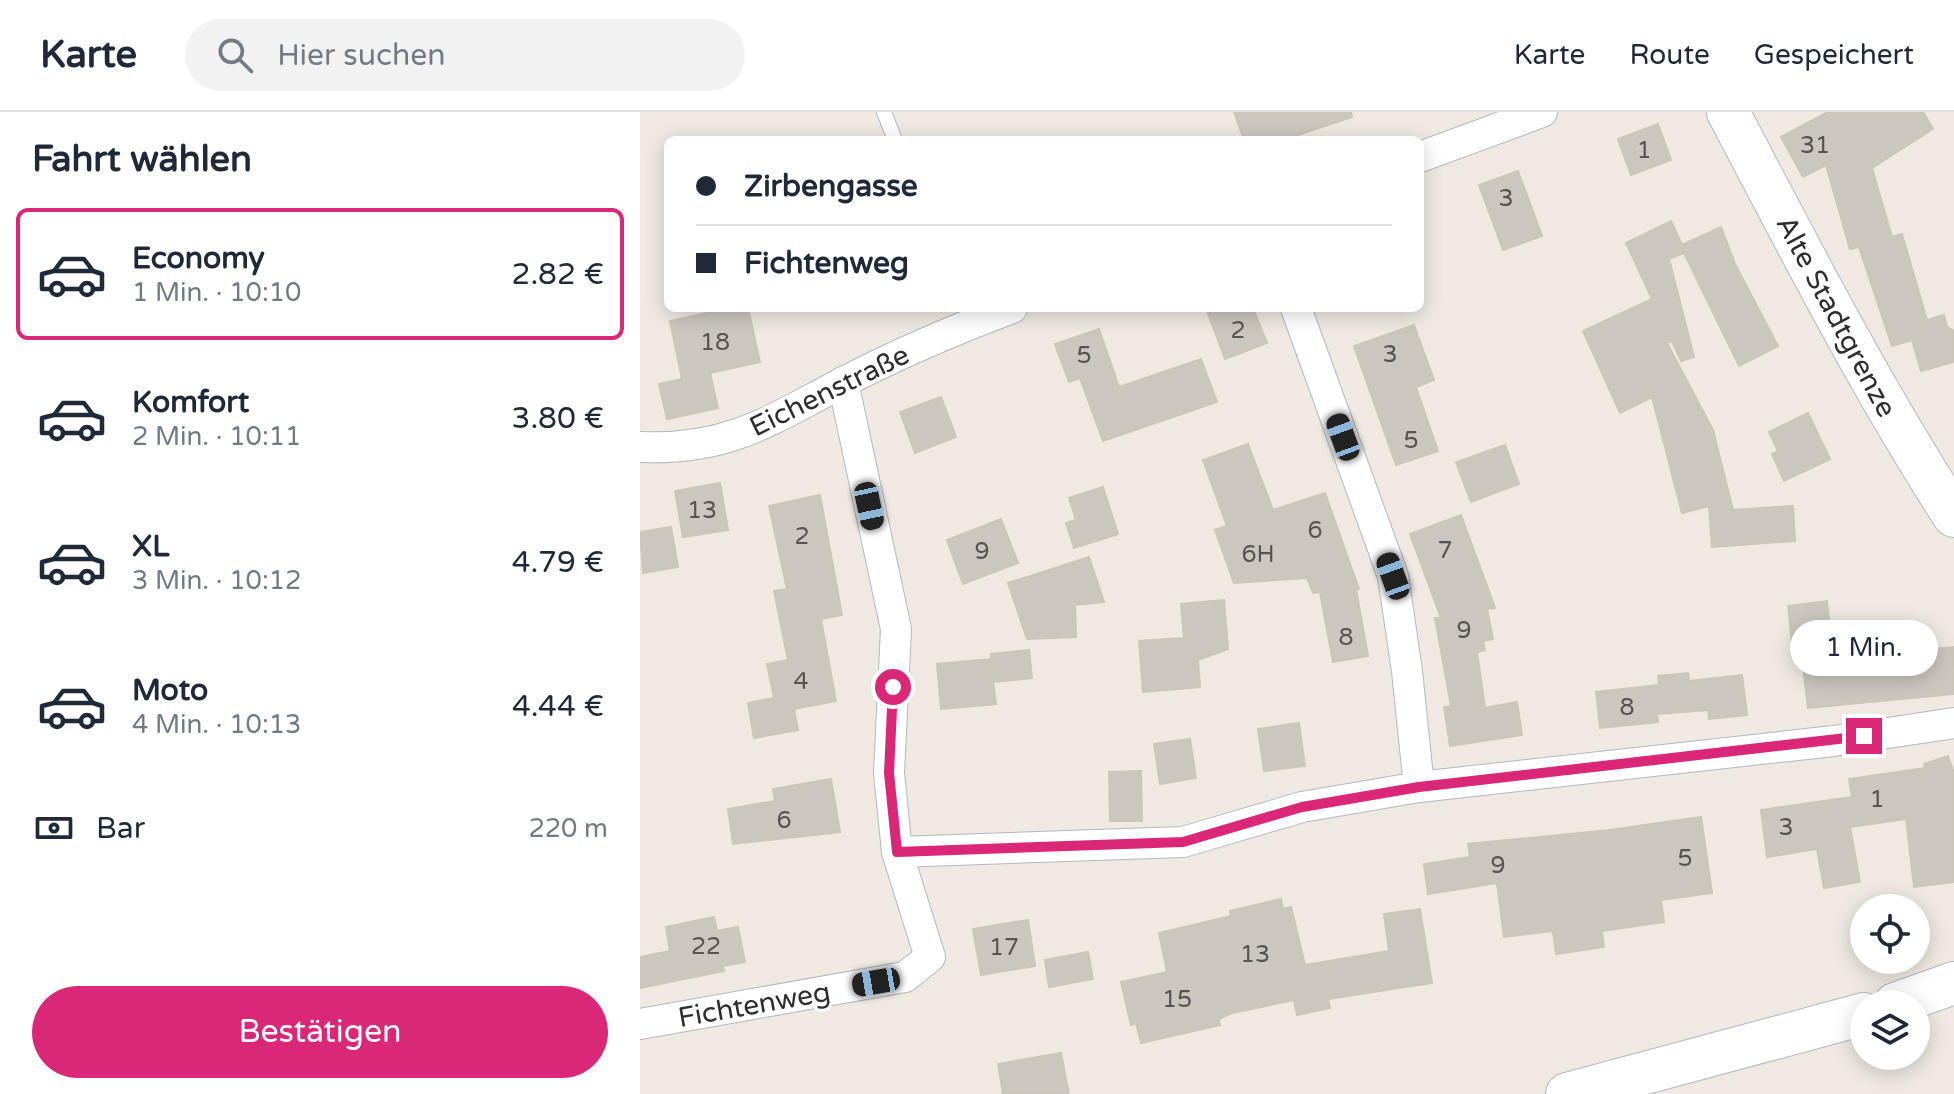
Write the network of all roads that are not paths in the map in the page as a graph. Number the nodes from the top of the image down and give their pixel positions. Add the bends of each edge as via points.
1 (884, 112) edge
2 (1542, 112) edge
3 (1728, 112) edge
4 (893, 136) edge
5 (1424, 156) edge
6 (988, 312) edge
7 (1297, 312) edge
8 (964, 316) edge
9 (843, 382) junction
10 (640, 447) edge
11 (1954, 516) edge
12 (1954, 723) edge
13 (1419, 787) junction
14 (897, 852) junction
15 (1954, 983) edge
16 (1930, 992) edge
17 (1850, 1018) edge
18 (640, 1024) edge
19 (1567, 1094) edge

1 - 4 lane
2 - 5 street
3 - 11 street, Alte Stadtgrenze via 1846,337
6 - 8 street, Eichenstraße
7 - 13 street via 1393,576
8 - 9 street, Eichenstraße
9 - 10 street, Eichenstraße via 744,433 702,444
9 - 14 street via 896,629 889,773
12 - 13 street
13 - 14 street via 1302,807 1183,842
14 - 18 street, Fichtenweg via 930,957 905,977
15 - 16 street
17 - 19 street

